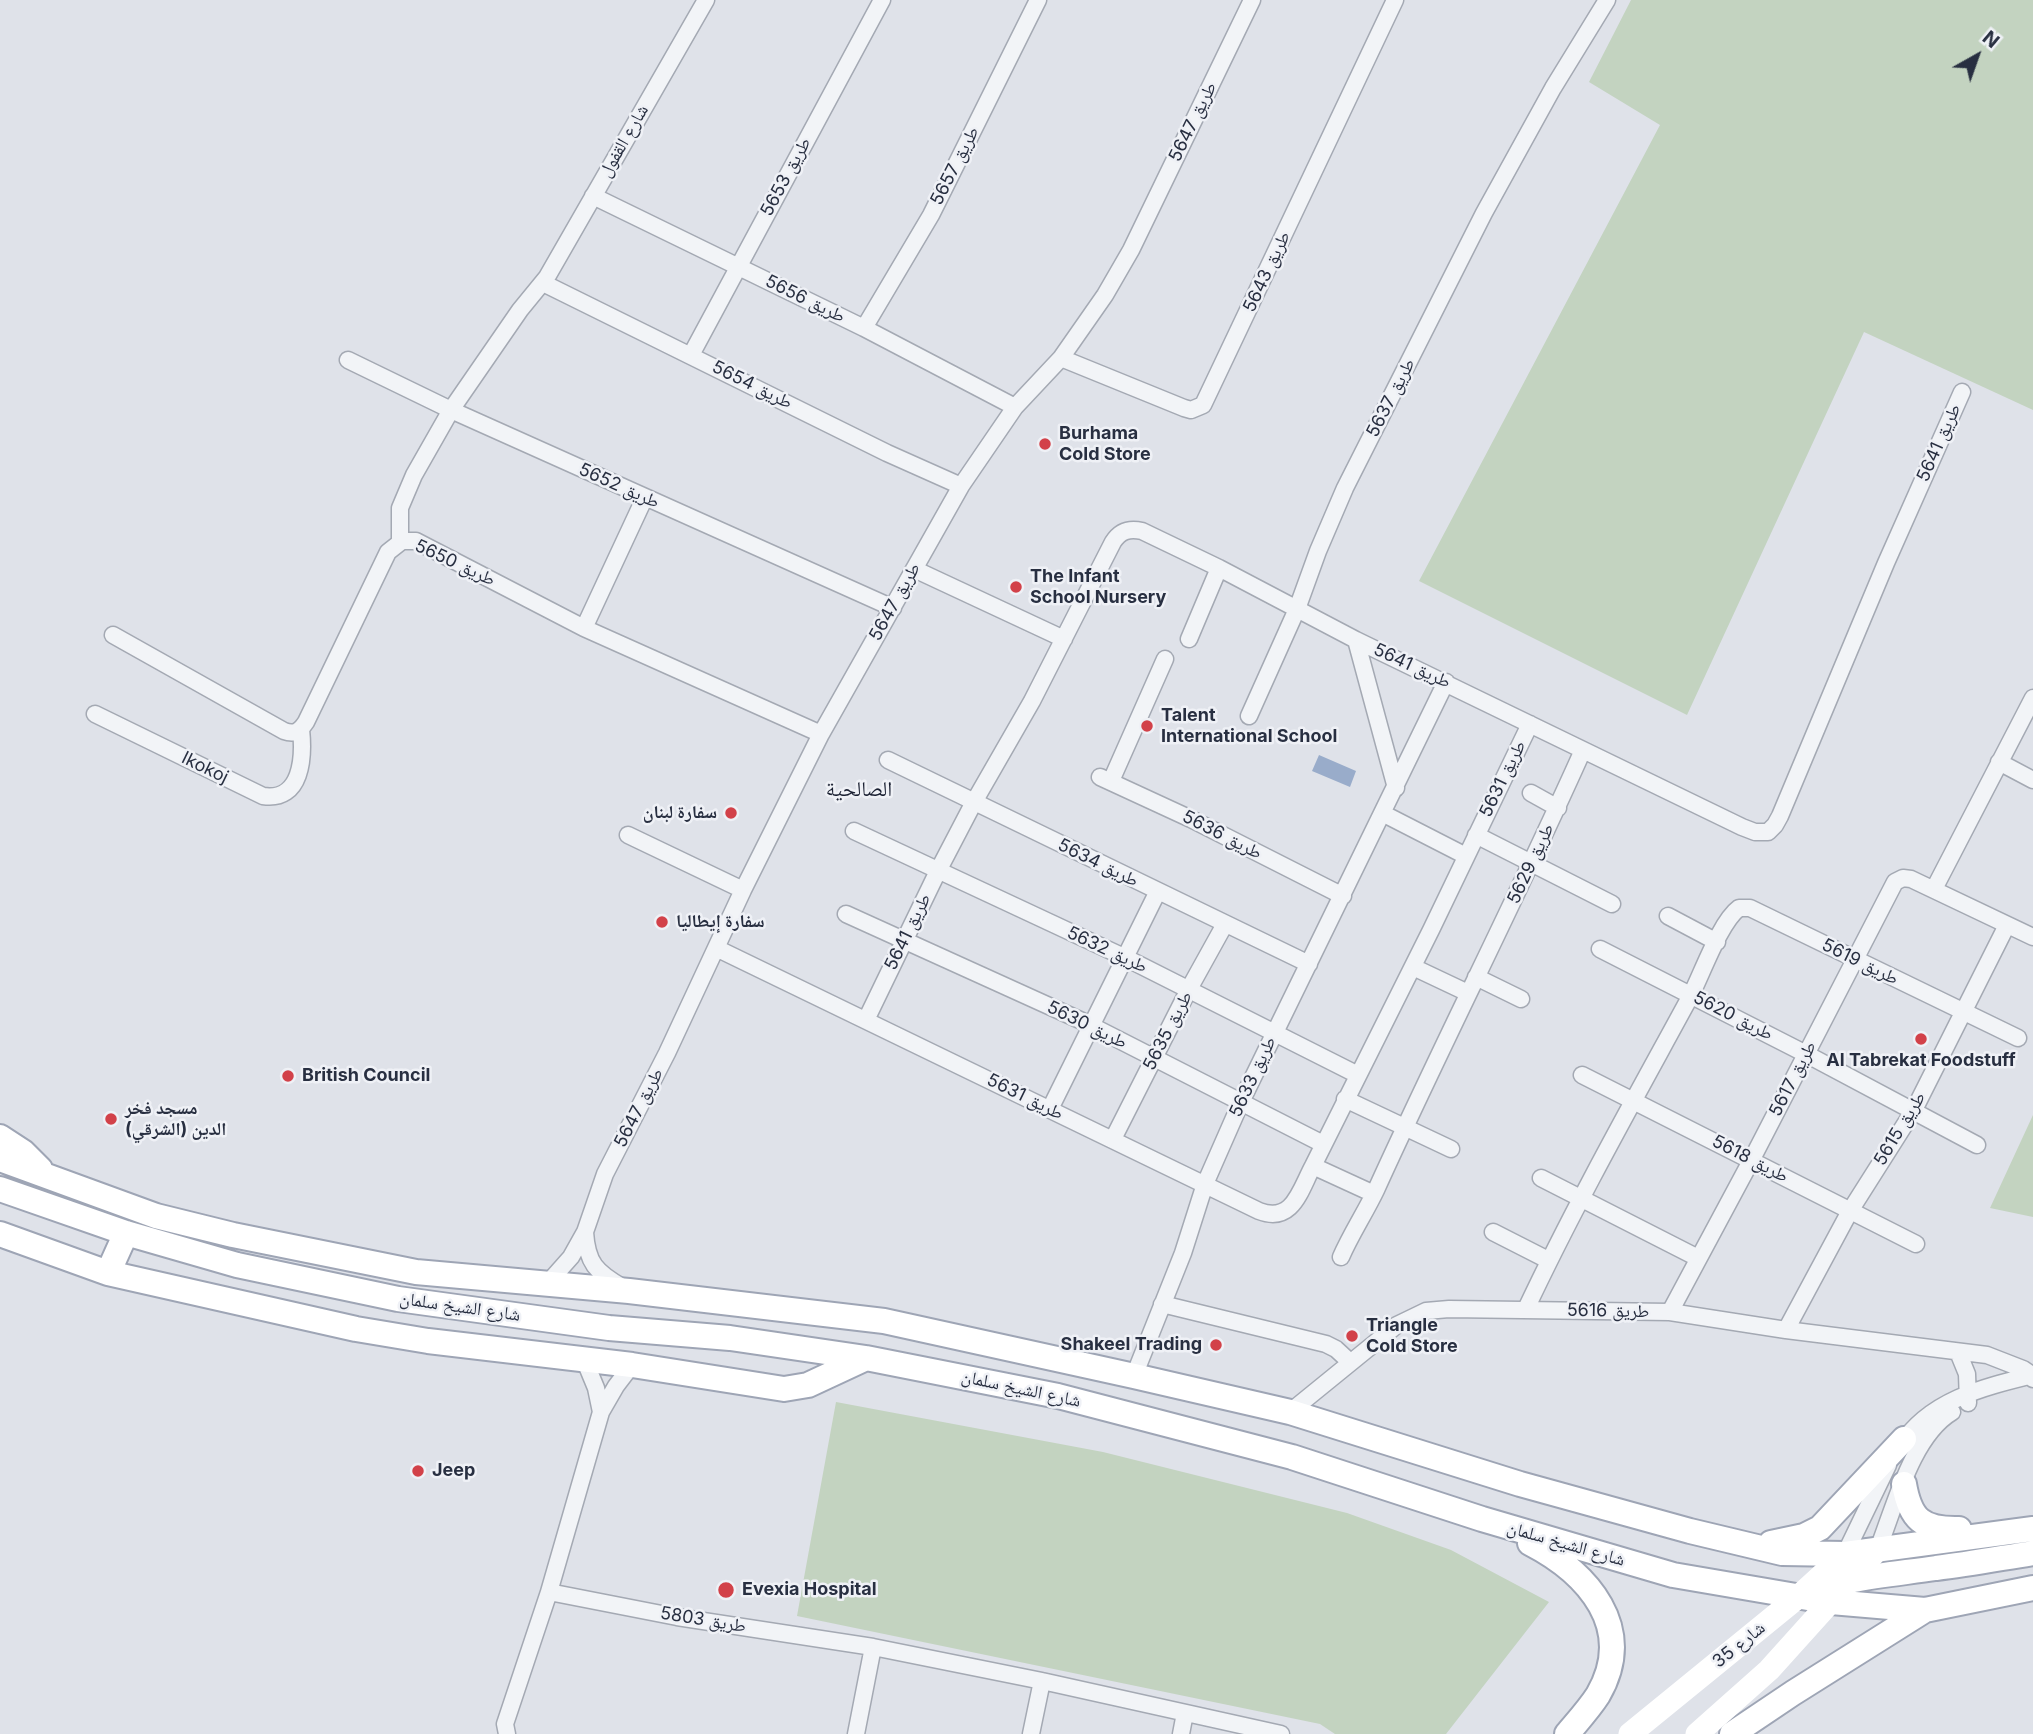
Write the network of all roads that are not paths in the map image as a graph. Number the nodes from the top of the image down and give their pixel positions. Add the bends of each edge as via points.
1 (706, 0) edge
2 (882, 0) edge
3 (1038, 0) edge
4 (1252, 0) edge
5 (1395, 0) edge
6 (1607, 0) edge
7 (593, 196) junction
8 (738, 266) junction
9 (543, 283) junction
10 (864, 328) junction
11 (691, 355) junction
12 (1061, 358) junction
13 (348, 360) dead end
14 (1962, 392) dead end
15 (1015, 407) junction
16 (451, 410) junction
17 (961, 486) junction
18 (645, 497) junction
19 (400, 542) junction
20 (1219, 568) junction
21 (914, 569) junction
22 (892, 608) junction
23 (1297, 609) junction
24 (584, 628) junction
25 (113, 635) dead end
26 (1064, 639) junction
27 (1189, 639) dead end
28 (1356, 640) junction
29 (1165, 659) dead end
30 (1446, 682) junction
31 (2030, 709) edge
32 (95, 714) dead end
33 (1249, 716) dead end
34 (1530, 724) junction
35 (301, 729) junction
36 (821, 734) junction
37 (1583, 750) junction
38 (888, 761) dead end
39 (2000, 762) junction
40 (2033, 780) edge
41 (1396, 788) junction
42 (1531, 793) dead end
43 (974, 802) junction
44 (1558, 807) junction
45 (1384, 814) junction
46 (854, 831) dead end
47 (628, 835) dead end
48 (1476, 835) junction
49 (1466, 856) junction
50 (1532, 864) junction
51 (938, 870) junction
52 (1934, 889) junction
53 (743, 890) junction
54 (1158, 891) junction
55 (1343, 895) junction
56 (1612, 904) dead end
57 (846, 914) dead end
58 (1668, 916) dead end
59 (1226, 924) junction
60 (2007, 925) junction
61 (2033, 937) edge
62 (904, 941) junction
63 (1717, 942) junction
64 (716, 948) junction
65 (1600, 949) dead end
66 (1126, 958) junction
67 (1855, 960) junction
68 (1309, 964) junction
69 (1413, 967) junction
70 (1476, 977) junction
71 (1189, 989) junction
72 (1468, 993) junction
73 (1691, 994) junction
74 (1521, 999) dead end
75 (1963, 1011) junction
76 (866, 1020) junction
77 (1092, 1026) junction
78 (1274, 1033) junction
79 (2018, 1038) dead end
80 (1806, 1054) junction
81 (1154, 1058) junction
82 (1358, 1075) junction
83 (1582, 1075) dead end
84 (1345, 1099) junction
85 (1633, 1100) junction
86 (1241, 1102) junction
87 (1049, 1109) junction
88 (1914, 1110) junction
89 (1404, 1127) junction
90 (0, 1138) edge
91 (1113, 1139) junction
92 (1323, 1144) junction
93 (1977, 1145) dead end
94 (1451, 1149) dead end
95 (0, 1159) edge
96 (1752, 1159) junction
97 (1313, 1166) junction
98 (45, 1175) junction
99 (1541, 1178) dead end
100 (1205, 1184) junction
101 (0, 1189) edge
102 (1374, 1194) junction
103 (1581, 1199) junction
104 (1850, 1212) junction
105 (585, 1232) junction
106 (1493, 1232) dead end
107 (126, 1233) junction
108 (0, 1234) edge
109 (1916, 1244) dead end
110 (1341, 1256) dead end
111 (1698, 1258) junction
112 (1548, 1261) junction
113 (108, 1273) junction
114 (547, 1284) junction
115 (629, 1291) junction
116 (1162, 1304) junction
117 (1526, 1309) junction
118 (1670, 1312) junction
119 (1786, 1330) junction
120 (1958, 1352) junction
121 (866, 1358) junction
122 (584, 1359) junction
123 (1350, 1362) junction
124 (632, 1365) junction
125 (1134, 1376) junction
126 (2033, 1378) edge
127 (1967, 1398) junction
128 (601, 1412) junction
129 (1290, 1412) junction
130 (1904, 1439) junction
131 (1904, 1484) junction
132 (1482, 1519) junction
133 (2033, 1528) edge
134 (1740, 1543) junction
135 (1878, 1549) junction
136 (2033, 1553) edge
137 (1845, 1554) junction
138 (1853, 1578) junction
139 (2033, 1588) edge
140 (549, 1592) junction
141 (1798, 1597) junction
142 (1830, 1602) junction
143 (1925, 1610) junction
144 (873, 1647) junction
145 (1042, 1681) junction
146 (1185, 1713) junction
147 (507, 1734) edge
148 (856, 1734) edge
149 (1031, 1734) edge
150 (1181, 1734) edge
151 (1281, 1734) edge
152 (1567, 1734) edge
153 (1630, 1734) edge
154 (1698, 1734) edge
155 (1732, 1734) edge

1 - 7 street, شارع القفول
2 - 8 street, طريق 5653
3 - 10 street, طريق 5657 via 931,215
4 - 12 street, طريق 5647 via 1131,250
5 - 12 street, طريق 5643 via 1203,405 1184,408
6 - 23 street, طريق 5637 via 1484,213 1345,488
7 - 8 street, طريق 5656
7 - 9 street, شارع القفول
8 - 10 street, طريق 5656
8 - 11 street, طريق 5653
9 - 11 street, طريق 5654
9 - 16 street, شارع القفول
10 - 15 street, طريق 5656
11 - 17 street, طريق 5654
12 - 15 street, طريق 5647
13 - 16 street, طريق 5652
14 - 37 street, طريق 5641 via 1775,825 1768,832 1742,827
15 - 17 street, طريق 5647
16 - 18 street, طريق 5652
16 - 19 street, شارع القفول via 402,500
17 - 21 street, طريق 5647
18 - 22 street, طريق 5652
18 - 24 street
19 - 24 street, طريق 5650 via 416,541
19 - 35 street, طريق 5650 via 388,552
20 - 23 street, طريق 5641
20 - 26 street, طريق 5641 via 1142,531 1122,532
20 - 27 street
21 - 22 street, طريق 5647
21 - 26 street
22 - 36 street, طريق 5647
23 - 28 street, طريق 5641
23 - 33 street, طريق 5637
24 - 36 street, طريق 5650
25 - 35 street via 284,731 291,734
26 - 43 street, طريق 5641
28 - 30 street, طريق 5641
28 - 41 street
29 - 55 street, طريق 5636 via 1106,779
30 - 34 street, طريق 5641
30 - 41 street, طريق 5633
31 - 39 street
32 - 35 street, lkokoj via 263,796 274,797 291,788 302,762
34 - 37 street, طريق 5641
34 - 48 street, طريق 5631
36 - 53 street, طريق 5647
37 - 44 street, طريق 5629
38 - 43 street, طريق 5634
39 - 40 street
39 - 52 street
41 - 45 street, طريق 5633
42 - 44 street
43 - 51 street, طريق 5641
43 - 54 street, طريق 5634
44 - 50 street, طريق 5629
45 - 49 street
45 - 55 street, طريق 5633
46 - 51 street, طريق 5632
47 - 53 street
48 - 49 street, طريق 5631
48 - 50 street, طريق 5631
49 - 69 street, طريق 5631
50 - 56 street, طريق 5631
50 - 70 street, طريق 5629
51 - 62 street, طريق 5641
51 - 66 street, طريق 5632
52 - 60 street, طريق 5617
52 - 67 street, طريق 5617 via 1911,879 1895,883
53 - 64 street, طريق 5647
54 - 59 street, طريق 5634
54 - 66 street
55 - 68 street, طريق 5633
57 - 62 street, طريق 5630
58 - 63 street
59 - 68 street, طريق 5634
59 - 71 street, طريق 5635
60 - 61 street, طريق 5617
60 - 75 street, طريق 5615
62 - 76 street, طريق 5641
62 - 77 street, طريق 5630
63 - 67 street, طريق 5619 via 1734,912 1751,908
63 - 73 street, طريق 5619
64 - 76 street, طريق 5631
64 - 105 street, طريق 5647 via 605,1174
65 - 73 street, طريق 5620
66 - 71 street, طريق 5632
66 - 77 street
67 - 75 street, طريق 5619
67 - 80 street, طريق 5617
68 - 78 street, طريق 5633
69 - 72 street
69 - 82 street, طريق 5631
70 - 72 street, طريق 5629
70 - 74 street
71 - 78 street, طريق 5632
71 - 81 street, طريق 5635
72 - 89 street, طريق 5629
73 - 80 street, طريق 5620
73 - 85 street, طريق 5619
75 - 79 street, طريق 5619
75 - 88 street, طريق 5615
76 - 87 street, طريق 5631
77 - 81 street, طريق 5630
77 - 87 street
78 - 82 street, طريق 5632
78 - 86 street, طريق 5633
80 - 88 street, طريق 5620
80 - 96 street, طريق 5617
81 - 86 street, طريق 5630
81 - 91 street, طريق 5635
82 - 84 street, طريق 5631
83 - 85 street, طريق 5618
84 - 89 street
84 - 92 street, طريق 5631
85 - 96 street, طريق 5618
85 - 103 street, طريق 5619
86 - 92 street, طريق 5630
86 - 100 street, طريق 5633
87 - 91 street, طريق 5631
88 - 93 street, طريق 5620
88 - 104 street, طريق 5615
89 - 94 street
89 - 102 street, طريق 5629
90 - 98 main road via 23,1152
91 - 100 street, طريق 5631
92 - 97 street, طريق 5631
95 - 98 main road, شارع الشيخ سلمان
96 - 104 street, طريق 5618
96 - 111 street, طريق 5617
97 - 100 street, طريق 5631 via 1293,1203 1278,1215 1259,1211
97 - 102 street
98 - 114 main road, شارع الشيخ سلمان via 156,1216 233,1235 416,1272
99 - 103 street
100 - 116 street, طريق 5633
101 - 107 main road, شارع الشيخ سلمان
102 - 110 street, طريق 5629
103 - 111 street
103 - 112 street, طريق 5619
104 - 109 street, طريق 5618
104 - 119 street, طريق 5615
105 - 114 street, طريق 5647
105 - 115 street via 592,1263 602,1276
106 - 112 street
107 - 113 main road
107 - 121 main road, شارع الشيخ سلمان via 237,1265 398,1298
108 - 113 main road
111 - 118 street, طريق 5617
112 - 117 street, طريق 5619
113 - 122 main road via 356,1329
114 - 115 main road, شارع الشيخ سلمان
115 - 125 main road, شارع الشيخ سلمان via 884,1321
116 - 123 street via 1326,1344
116 - 125 street, طريق 5633
117 - 118 street, طريق 5616
117 - 123 street, طريق 5616 via 1426,1311 1397,1325
118 - 119 street, طريق 5616
119 - 120 street, طريق 5616
120 - 126 street, طريق 5616 via 1987,1355
120 - 127 street via 1967,1374
121 - 124 main road via 808,1385 784,1389
121 - 132 main road, شارع الشيخ سلمان via 1084,1402 1292,1457
122 - 124 main road
122 - 128 street
123 - 129 street, طريق 5616
124 - 128 street
125 - 129 main road, شارع الشيخ سلمان
126 - 127 street, طريق 5616
127 - 130 street, طريق 5616 via 1929,1415
127 - 131 street, طريق 5616 via 1928,1434 1913,1457
128 - 140 street
129 - 134 main road, شارع الشيخ سلمان via 1520,1484
130 - 134 main road via 1820,1528 1780,1542
130 - 137 street, طريق 5616
131 - 133 main road via 1907,1504 1928,1526 1941,1530
131 - 135 street, طريق 5616
132 - 141 main road, شارع الشيخ سلمان via 1673,1575
132 - 152 main road via 1565,1564 1589,1585 1604,1609 1611,1628 1608,1669 1598,1695
133 - 135 main road, شارع الشيخ سلمان
134 - 137 main road, شارع الشيخ سلمان via 1782,1553
135 - 137 main road, شارع الشيخ سلمان
135 - 138 main road, شارع 35
136 - 138 main road
137 - 141 main road, شارع 35
138 - 141 main road
138 - 142 main road, شارع 35
139 - 143 main road, شارع الشيخ سلمان
140 - 144 street, طريق 5803
140 - 147 street via 506,1724
141 - 142 main road, شارع الشيخ سلمان
141 - 153 main road, شارع 35
142 - 143 main road, شارع الشيخ سلمان
142 - 154 main road, شارع 35 via 1769,1670
143 - 155 main road
144 - 145 street, طريق 5803
144 - 148 street
145 - 146 street, طريق 5803
145 - 149 street
146 - 150 street
146 - 151 street, طريق 5803

